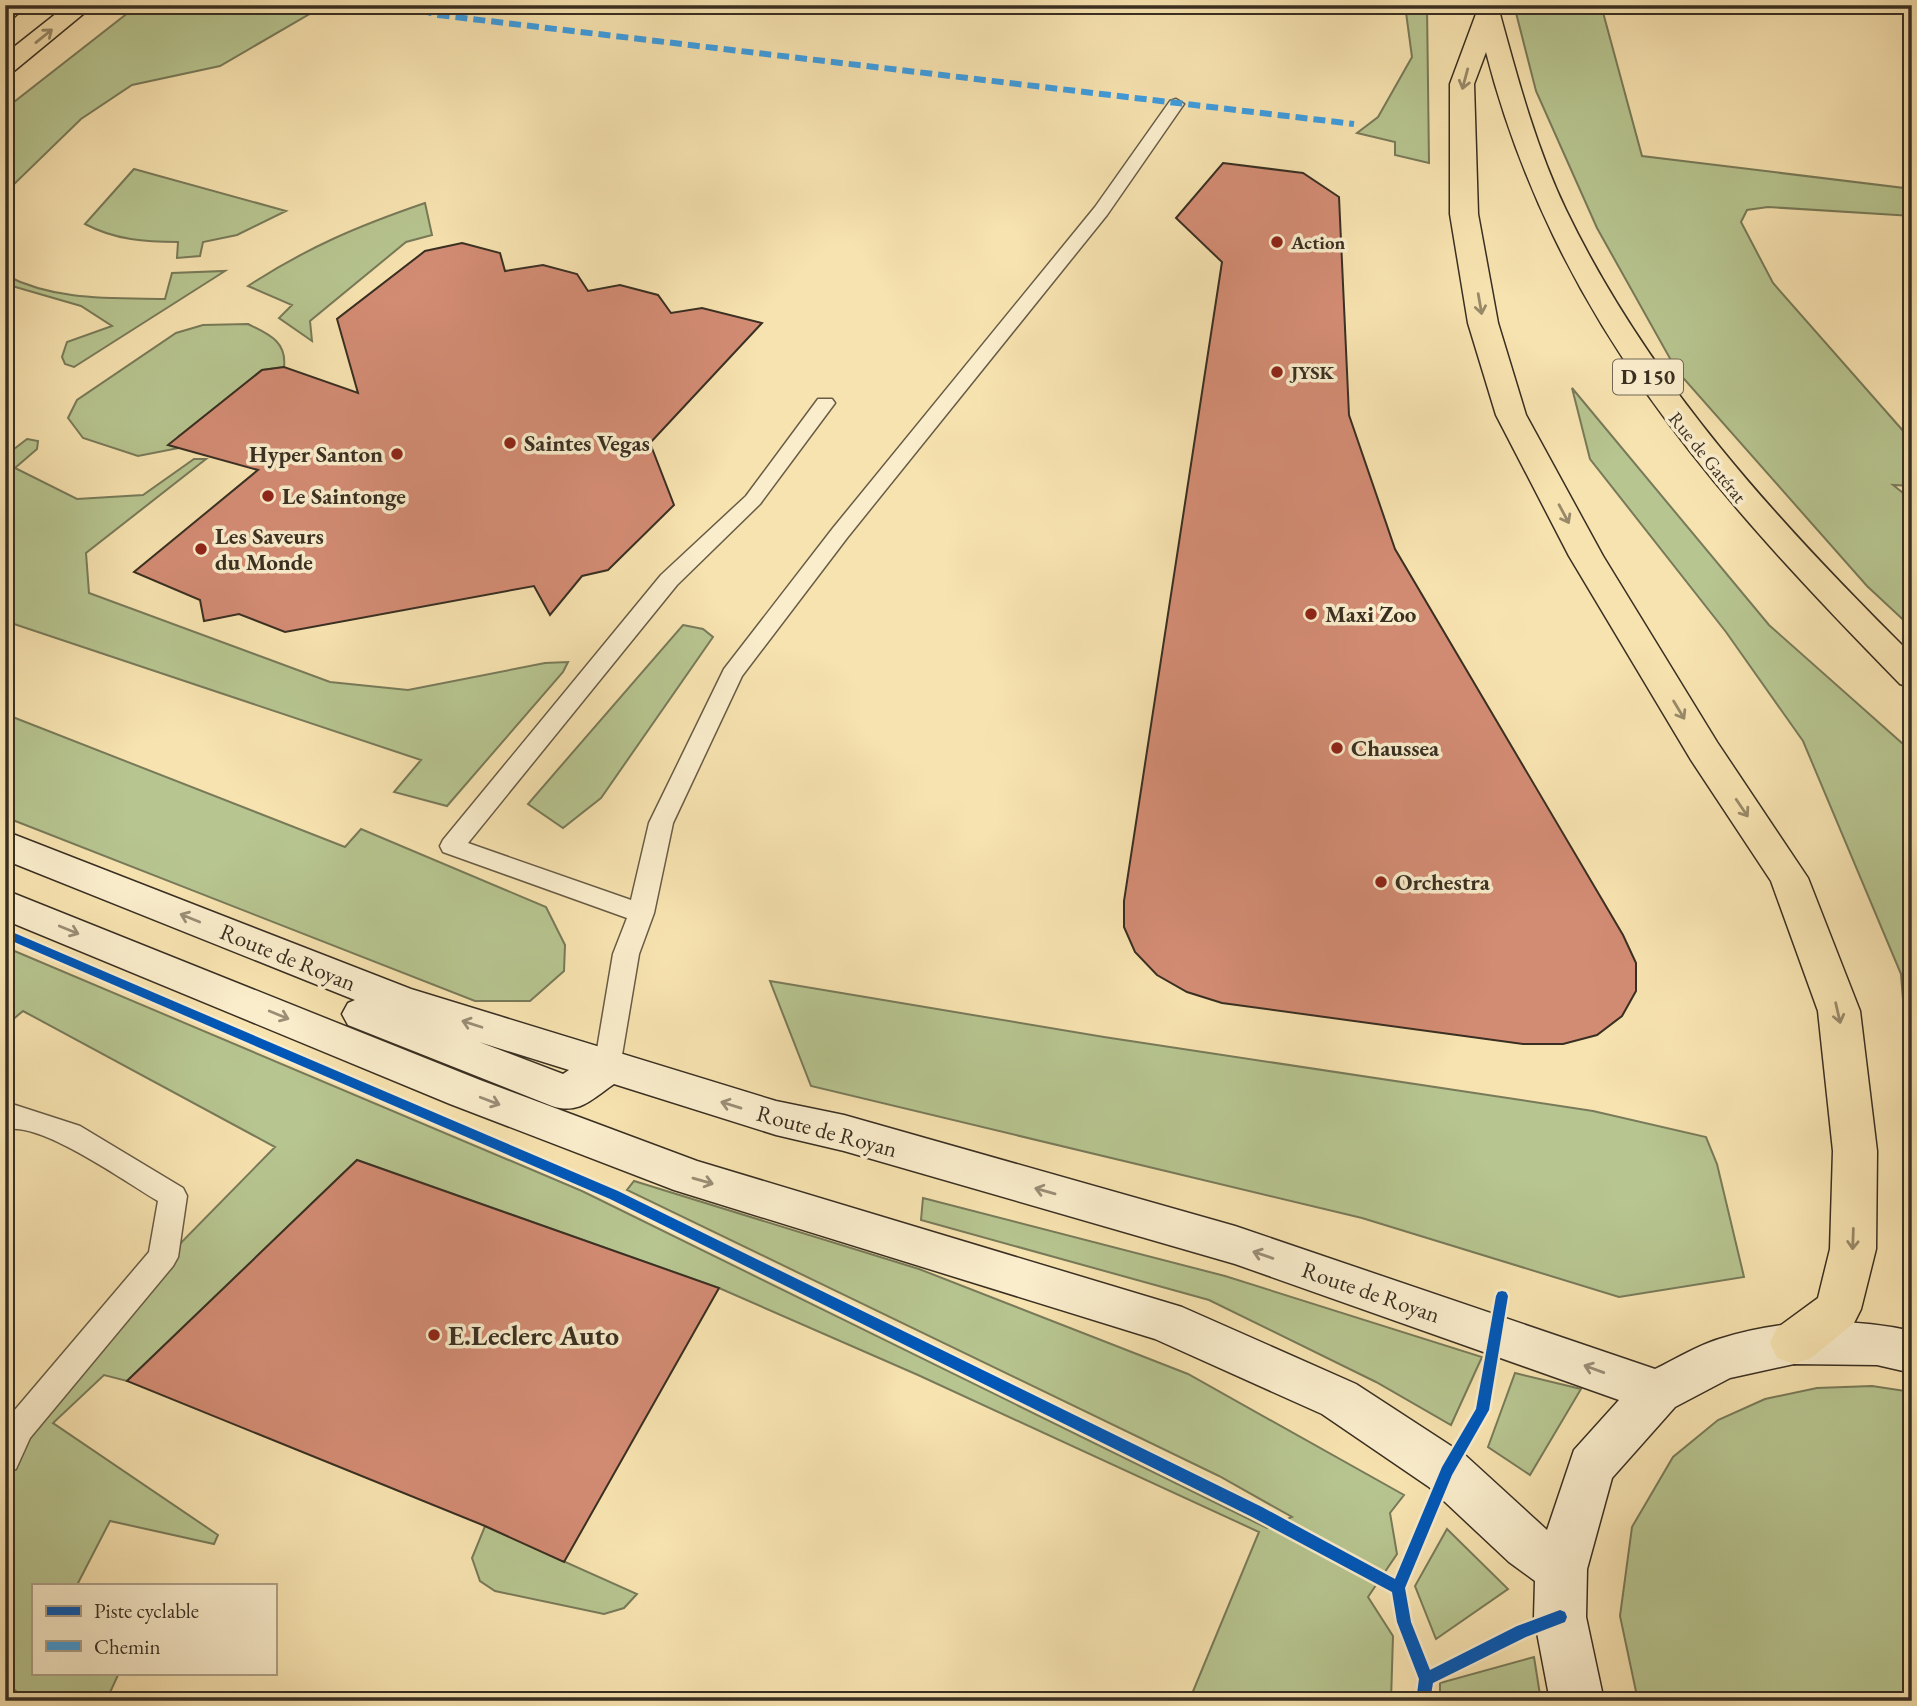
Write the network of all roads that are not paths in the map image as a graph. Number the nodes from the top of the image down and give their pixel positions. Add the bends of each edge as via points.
1 (15, 5) edge
2 (82, 5) edge
3 (1487, 10) edge
4 (5, 13) edge
5 (5, 66) edge
6 (1176, 104) dead end
7 (825, 403) dead end
8 (1912, 676) edge
9 (5, 845) edge
10 (5, 904) edge
11 (641, 913) junction
12 (135, 957) junction
13 (607, 1067) junction
14 (5, 1119) edge
15 (1794, 1343) junction
16 (1912, 1352) edge
17 (1658, 1392) junction
18 (5, 1459) edge
19 (1560, 1569) junction
20 (1577, 1701) edge

1 - 4 main road
5 -> 2 main road
3 - 8 main road, Rue de Gatérat / D 150 via 1501,78 1534,172 1620,338 1679,422 1751,510
3 -> 15 main road via 1462,84 1464,215 1483,323 1511,415 1586,555 1704,751 1789,878 1839,1011 1855,1151 1853,1249 1838,1309
6 - 11 lane via 1101,211 732,674 661,823
7 - 11 lane via 753,500 669,580 452,846
13 -> 9 main road, Route de Royan via 399,1001
10 -> 12 main road
11 - 13 lane via 626,954
12 - 13 main road via 206,953 567,1094
12 -> 19 main road via 690,1177 1165,1322 1339,1399 1447,1471
17 -> 13 main road, Route de Royan via 1235,1245
14 - 18 lane via 12,1115 70,1134 173,1196 163,1257 19,1428
15 - 16 main road via 1877,1345
15 - 17 main road via 1721,1359
17 - 19 main road via 1591,1466
19 - 20 main road via 1560,1617

